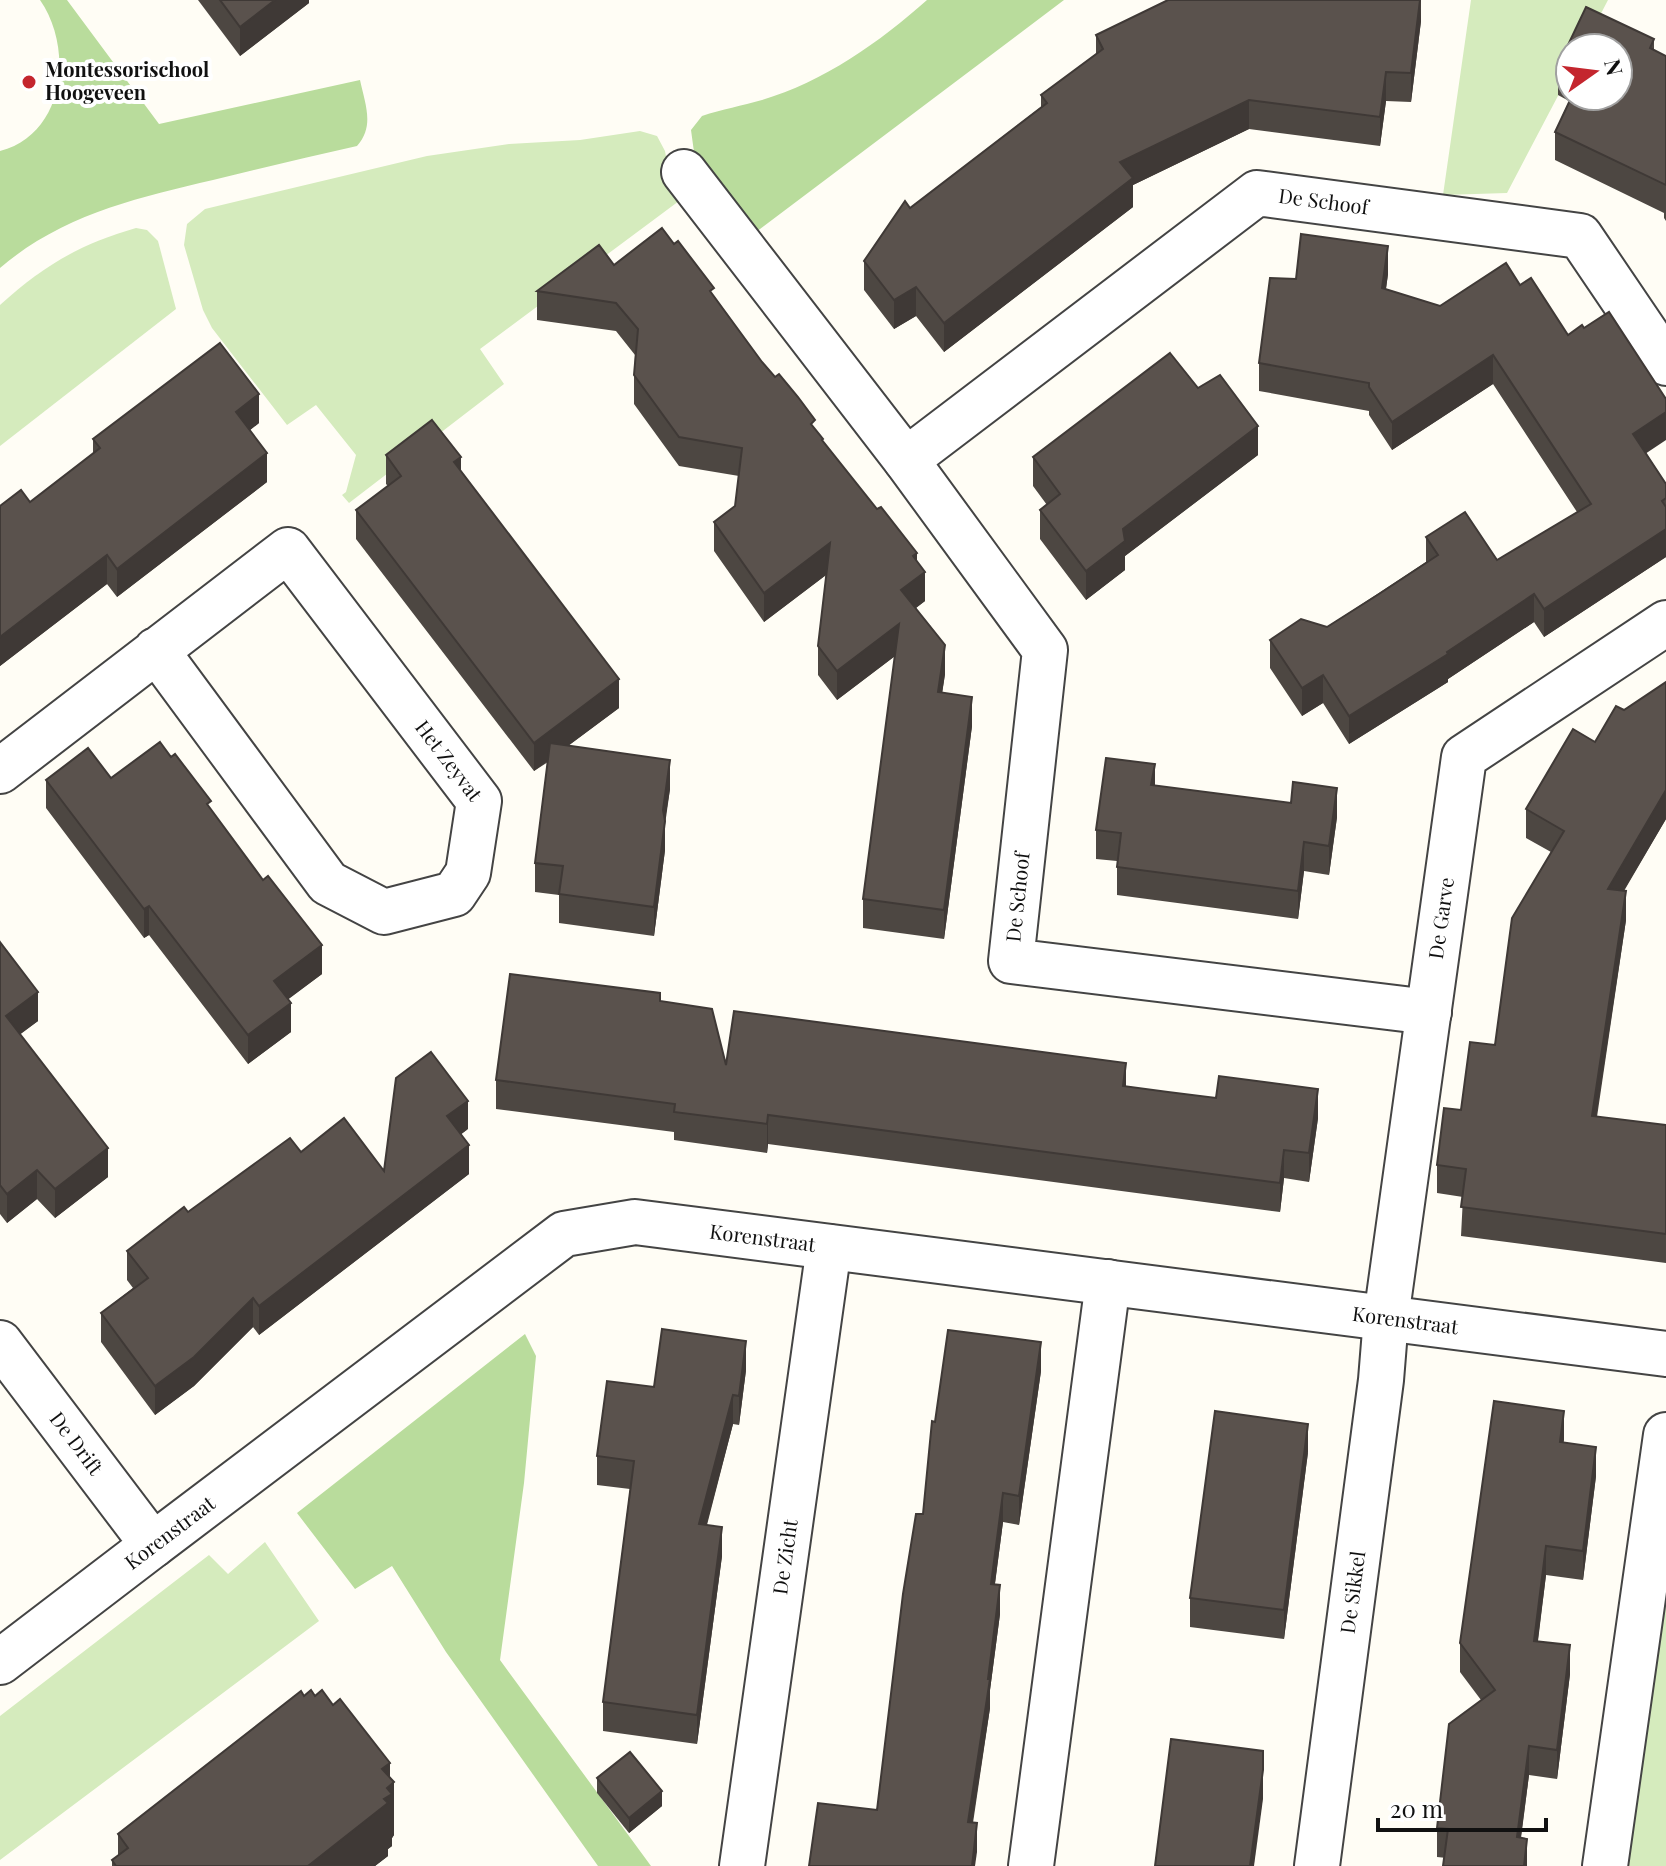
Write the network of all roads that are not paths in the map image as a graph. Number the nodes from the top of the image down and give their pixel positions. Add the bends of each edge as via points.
1 (684, 172) dead end
2 (1666, 363) edge
3 (906, 460) junction
4 (1666, 623) edge
5 (156, 650) junction
6 (0, 771) edge
7 (1429, 1012) junction
8 (829, 1247) junction
9 (1108, 1282) junction
10 (1386, 1318) junction
11 (0, 1343) edge
12 (1666, 1354) edge
13 (1666, 1435) edge
14 (153, 1545) junction
15 (0, 1662) edge
16 (742, 1866) edge
17 (1031, 1866) edge
18 (1317, 1866) edge
19 (1605, 1866) edge

1 - 3 street, De Schoof
2 - 3 street, De Schoof via 1580,236 1257,193
3 - 7 street, De Schoof via 1045,650 1011,961
4 - 7 street, De Garve via 1464,757
5 - 5 street, Het Zeyvat via 288,550 479,801 468,873 454,894 384,912 328,883
5 - 6 street, Het Zeyvat
7 - 10 street, De Garve
8 - 9 street, Korenstraat
8 - 14 street, Korenstraat via 635,1222 564,1234
8 - 16 street, De Zicht
9 - 10 street, Korenstraat
9 - 17 street
10 - 12 street, Korenstraat
10 - 18 street, De Sikkel
11 - 14 street, De Drift
13 - 19 street
14 - 15 street, Korenstraat

